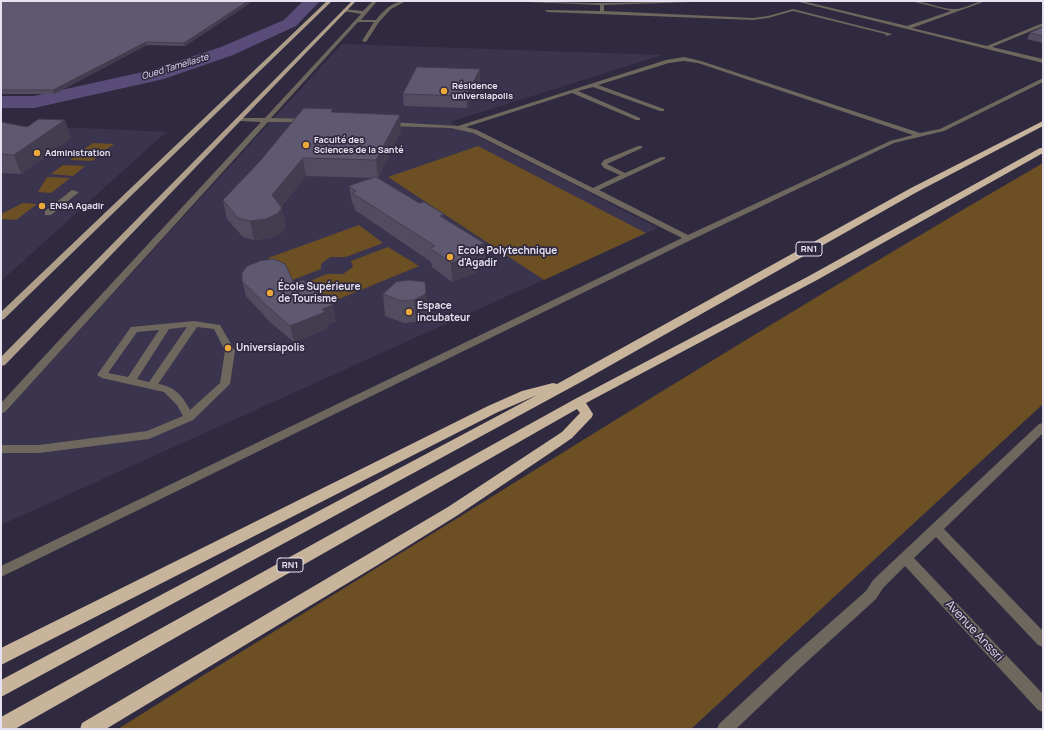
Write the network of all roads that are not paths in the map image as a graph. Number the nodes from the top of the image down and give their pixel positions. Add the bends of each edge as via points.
1 (330, 1) edge
2 (354, 1) edge
3 (507, 1) edge
4 (719, 1) edge
5 (798, 1) edge
6 (914, 1) edge
7 (984, 1) edge
8 (402, 2) edge
9 (602, 4) junction
10 (371, 7) edge
11 (382, 8) dead end
12 (389, 8) junction
13 (345, 10) junction
14 (547, 11) dead end
15 (956, 11) junction
16 (602, 12) junction
17 (357, 20) junction
18 (377, 22) junction
19 (1043, 24) edge
20 (907, 28) junction
21 (886, 35) dead end
22 (364, 41) dead end
23 (988, 47) junction
24 (1043, 61) edge
25 (1043, 80) edge
26 (593, 85) junction
27 (572, 91) junction
28 (662, 110) dead end
29 (240, 119) junction
30 (638, 119) dead end
31 (267, 120) junction
32 (314, 121) edge
33 (378, 123) edge
34 (1043, 123) edge
35 (460, 127) junction
36 (920, 135) junction
37 (640, 148) dead end
38 (1043, 150) edge
39 (664, 158) dead end
40 (627, 176) junction
41 (594, 190) junction
42 (75, 192) dead end
43 (48, 213) dead end
44 (688, 238) junction
45 (3, 313) edge
46 (194, 324) junction
47 (166, 326) junction
48 (1, 363) edge
49 (577, 379) junction
50 (131, 381) junction
51 (152, 385) junction
52 (578, 402) junction
53 (1, 410) edge
54 (188, 417) junction
55 (1043, 427) edge
56 (1, 450) edge
57 (936, 529) junction
58 (906, 558) junction
59 (1, 572) edge
60 (1043, 642) edge
61 (1, 657) edge
62 (1, 689) edge
63 (1043, 705) edge
64 (1, 727) edge
65 (89, 729) edge
66 (725, 729) edge

1 - 45 main road
2 - 13 main road
3 - 9 street
4 - 9 street
5 - 20 street
6 - 15 street
7 - 15 street
8 - 12 street
9 - 16 street
10 - 13 street
10 - 17 street
11 - 12 street
12 - 18 street
13 - 29 main road
14 - 16 street
15 - 20 street
16 - 21 street via 760,19 793,10 890,34
17 - 18 street
17 - 31 street
18 - 22 street
19 - 23 street
20 - 23 street
23 - 24 street
25 - 36 street via 942,130
26 - 27 street
26 - 28 street
26 - 36 street via 668,61 690,60
27 - 30 street
27 - 35 street
29 - 31 street
29 - 48 main road
31 - 32 street
31 - 53 street
33 - 35 street
34 - 49 highway, RN1 via 914,190
35 - 41 street via 481,134
36 - 44 street via 892,142
37 - 40 street via 606,160 604,164
38 - 52 highway, RN1 via 813,278
39 - 40 street
40 - 41 street
41 - 44 street
42 - 43 street
44 - 59 street
46 - 47 street
46 - 51 street
46 - 54 street via 218,327 230,351 225,384
47 - 50 street
47 - 50 street via 134,329 102,375
49 - 61 highway via 526,394 493,409
49 - 62 highway, RN1
50 - 51 street
51 - 54 street via 167,389 181,403
52 - 64 highway, RN1
52 - 65 highway via 587,414 567,435 554,444 377,558
54 - 56 street via 149,435 39,449
55 - 57 street
57 - 58 street
57 - 60 street
58 - 63 street, Avenue Anssri
58 - 66 street via 878,584 871,595

